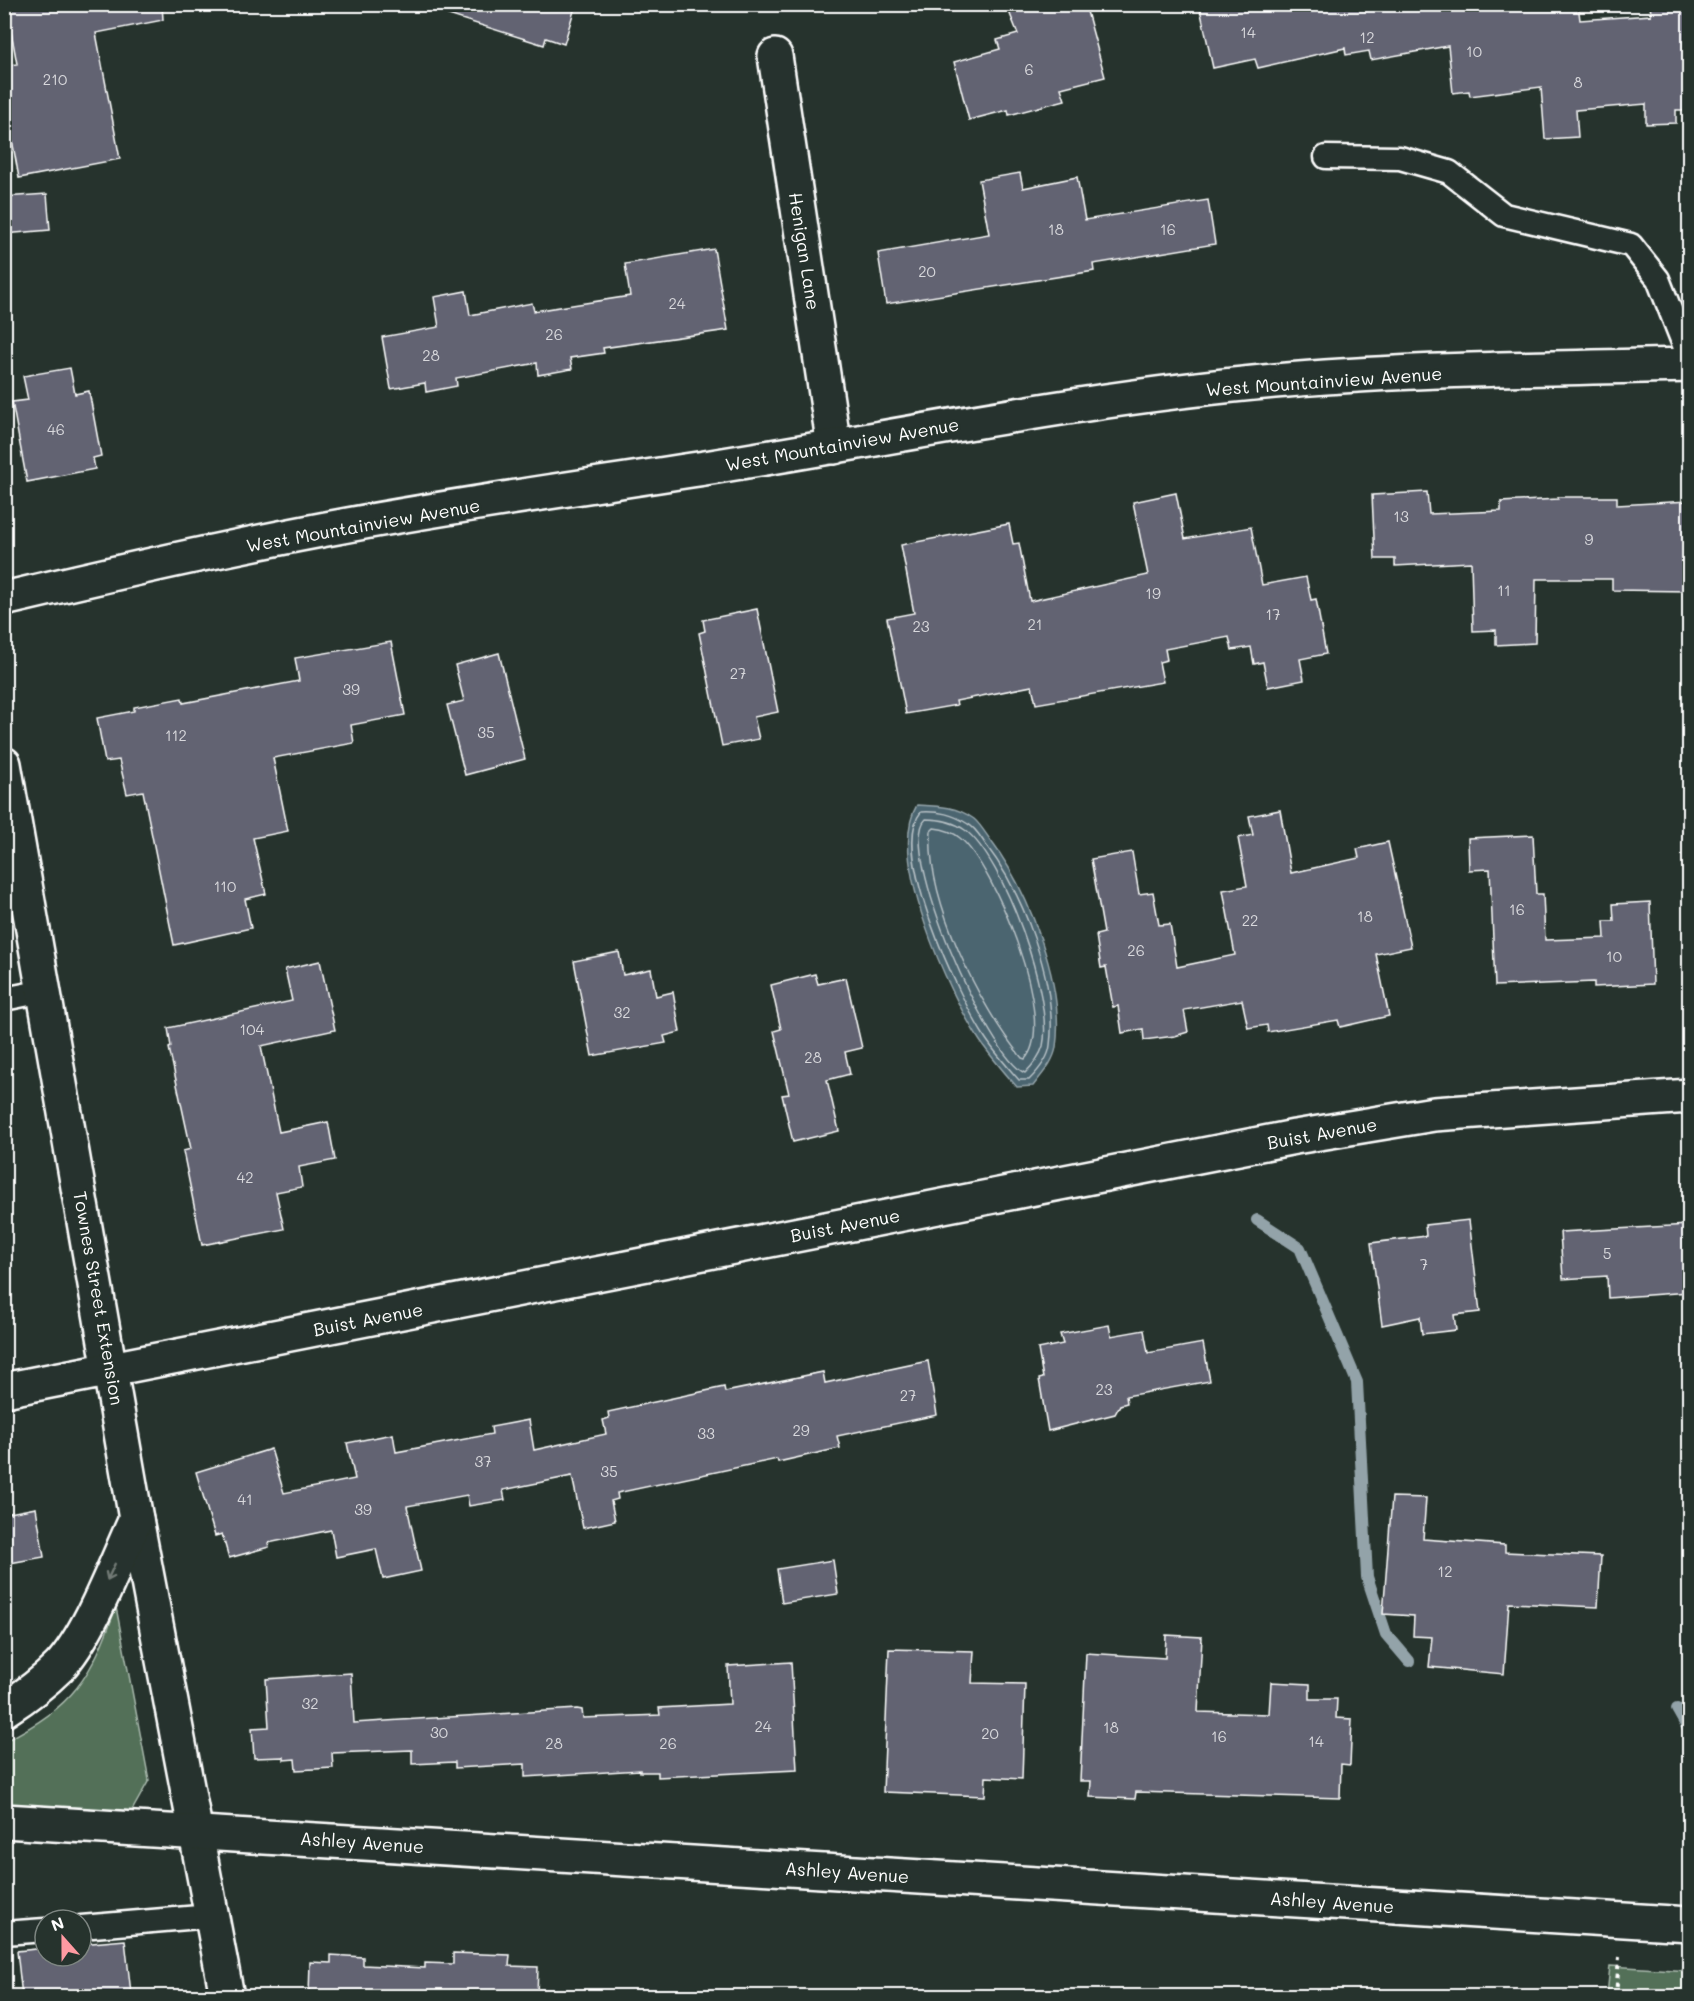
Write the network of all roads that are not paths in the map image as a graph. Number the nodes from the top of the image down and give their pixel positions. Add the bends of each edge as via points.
1 (775, 56) dead end
2 (1326, 157) dead end
3 (1689, 360) edge
4 (1689, 365) edge
5 (834, 447) junction
6 (4, 599) edge
7 (4, 764) edge
8 (44, 991) junction
9 (4, 999) edge
10 (1689, 1096) edge
11 (112, 1369) junction
12 (4, 1390) edge
13 (136, 1519) junction
14 (4, 1710) edge
15 (4, 1821) edge
16 (195, 1832) junction
17 (211, 1916) junction
18 (1689, 1924) edge
19 (93, 1926) edge
20 (33, 1931) edge
21 (4, 1933) edge
22 (227, 1996) edge

1 - 5 street, Henigan Lane
2 - 3 lane via 1400,158 1449,172 1504,215 1631,244 1658,279
4 - 5 street, West Mountainview Avenue via 1290,380 981,420
5 - 6 street, West Mountainview Avenue via 350,524 151,564
7 - 8 street, Townes Street Extension
8 - 9 lane
8 - 11 street, Townes Street Extension
10 - 11 street, Buist Avenue via 1434,1114 1296,1137
11 - 12 street, Buist Avenue
11 - 13 street, Townes Street Extension
13 -> 14 street via 78,1641 34,1690
13 - 16 street, Townes Street Extension
15 - 16 street, Ashley Avenue
16 - 17 street, Townes Street Extension
16 - 18 street, Ashley Avenue
17 - 19 lane
17 - 22 street, Townes Street Extension
20 - 21 lane

